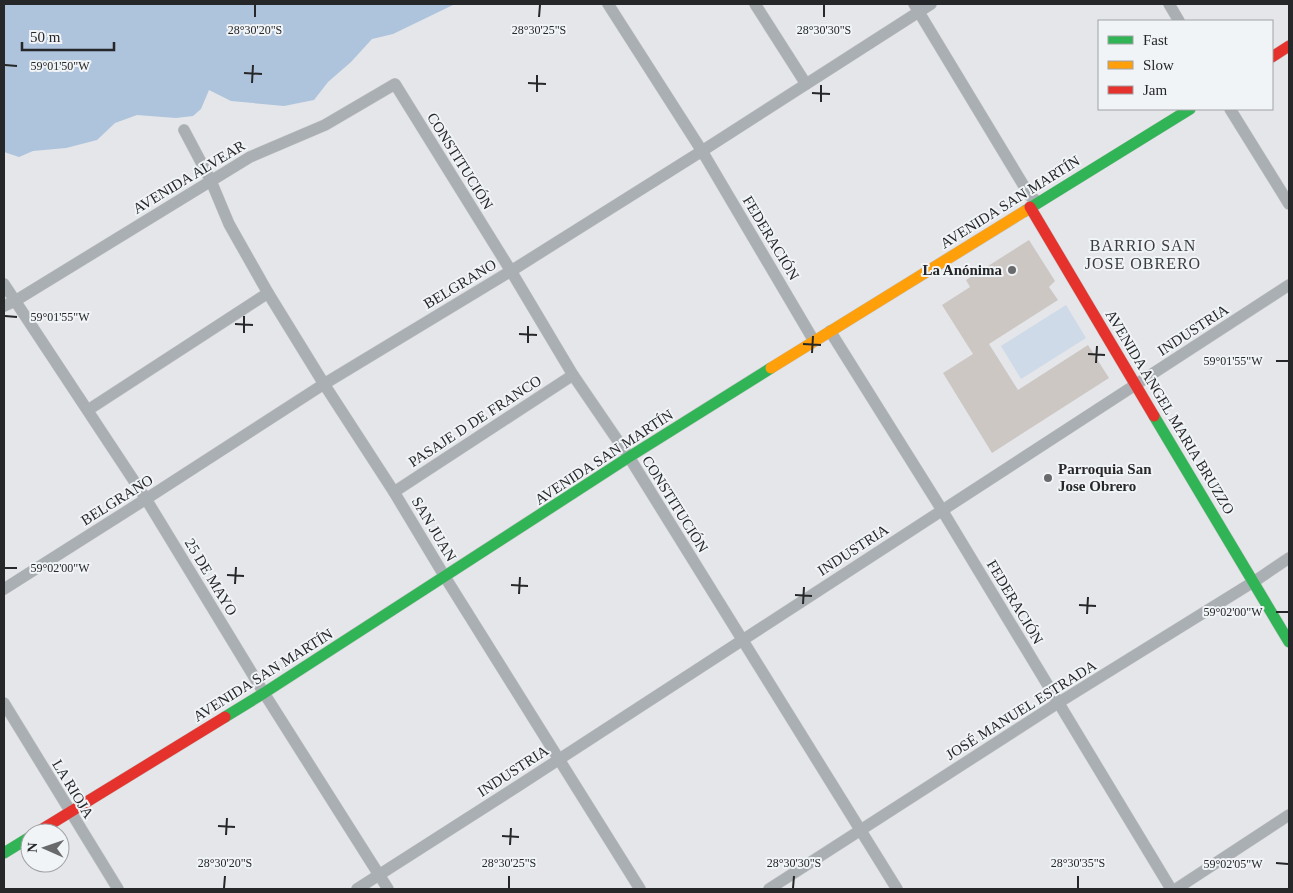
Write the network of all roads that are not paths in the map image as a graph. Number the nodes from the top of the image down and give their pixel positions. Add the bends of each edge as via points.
1 (608, 4) edge
2 (755, 4) edge
3 (931, 4) edge
4 (1168, 4) edge
5 (916, 8) edge
6 (1178, 20) edge
7 (1289, 46) edge
8 (1273, 56) edge
9 (395, 84) joint
10 (806, 84) junction
11 (1188, 110) edge
12 (1231, 110) edge
13 (184, 130) dead end
14 (702, 151) junction
15 (211, 180) junction
16 (1033, 202) junction
17 (1289, 204) edge
18 (511, 271) junction
19 (4, 284) edge
20 (1289, 284) edge
21 (268, 294) junction
22 (15, 301) junction
23 (4, 306) edge
24 (830, 331) junction
25 (814, 341) junction
26 (573, 375) junction
27 (1140, 383) junction
28 (324, 384) junction
29 (88, 410) junction
30 (629, 458) junction
31 (394, 492) junction
32 (146, 499) junction
33 (942, 510) junction
34 (1289, 558) edge
35 (445, 577) junction
36 (1257, 580) junction
37 (4, 589) edge
38 (1289, 627) edge
39 (743, 640) junction
40 (1289, 642) edge
41 (264, 693) junction
42 (4, 703) edge
43 (1058, 704) junction
44 (559, 759) junction
45 (69, 812) junction
46 (1289, 815) edge
47 (52, 823) edge
48 (861, 830) junction
49 (20, 843) edge
50 (4, 853) edge
51 (379, 875) junction
52 (118, 889) edge
53 (357, 889) edge
54 (388, 889) edge
55 (640, 889) edge
56 (769, 889) edge
57 (897, 889) edge
58 (1171, 889) edge
59 (1176, 889) edge

1 - 14 street, FEDERACIÓN
2 - 10 street
3 - 5 street, BELGRANO
4 - 6 street
5 - 10 street, BELGRANO
5 - 16 street, AVENIDA ANGEL MARIA BRUZZO
7 - 8 street
9 - 15 street, AVENIDA ALVEAR via 325,125 250,157
9 - 18 street, CONSTITUCIÓN
10 - 14 street, BELGRANO
11 - 16 street, AVENIDA SAN MARTÍN
12 - 17 street
13 - 15 street, SAN JUAN
14 - 18 street, BELGRANO
14 - 25 street, FEDERACIÓN
15 - 21 street, SAN JUAN via 229,224
15 - 22 street, AVENIDA ALVEAR
16 - 24 street, AVENIDA SAN MARTÍN
16 - 27 street, AVENIDA ANGEL MARIA BRUZZO
18 - 26 street, CONSTITUCIÓN
18 - 28 street, BELGRANO
19 - 22 street, 25 DE MAYO
20 - 27 street, INDUSTRIA
21 - 28 street, SAN JUAN
21 - 29 street
22 - 23 street, AVENIDA ALVEAR
22 - 29 street, 25 DE MAYO
24 - 25 street, AVENIDA SAN MARTÍN
24 - 33 street, FEDERACIÓN
25 - 30 street, AVENIDA SAN MARTÍN
26 - 30 street, CONSTITUCIÓN
26 - 31 street, PASAJE D DE FRANCO
27 - 33 street, INDUSTRIA
27 - 36 street, AVENIDA ANGEL MARIA BRUZZO
28 - 31 street, SAN JUAN
28 - 32 street, BELGRANO
29 - 32 street, 25 DE MAYO
30 - 35 street, AVENIDA SAN MARTÍN
30 - 39 street, CONSTITUCIÓN
31 - 35 street, SAN JUAN
32 - 37 street, BELGRANO
32 - 41 street, 25 DE MAYO
33 - 39 street, INDUSTRIA
33 - 43 street, FEDERACIÓN
34 - 36 street, JOSÉ MANUEL ESTRADA
35 - 41 street, AVENIDA SAN MARTÍN
35 - 44 street, SAN JUAN
36 - 38 street, AVENIDA ANGEL MARIA BRUZZO
36 - 40 street, AVENIDA ANGEL MARIA BRUZZO
36 - 43 street, JOSÉ MANUEL ESTRADA
39 - 44 street, INDUSTRIA
39 - 48 street, CONSTITUCIÓN
41 - 45 street, AVENIDA SAN MARTÍN
41 - 51 street, 25 DE MAYO
42 - 45 street, LA RIOJA
43 - 48 street, JOSÉ MANUEL ESTRADA
43 - 58 street, FEDERACIÓN
44 - 51 street, INDUSTRIA
44 - 55 street, SAN JUAN
45 - 47 street, AVENIDA SAN MARTÍN
45 - 52 street, LA RIOJA
46 - 59 street
48 - 56 street, JOSÉ MANUEL ESTRADA
48 - 57 street, CONSTITUCIÓN
49 - 50 street
51 - 53 street, INDUSTRIA
51 - 54 street, 25 DE MAYO

